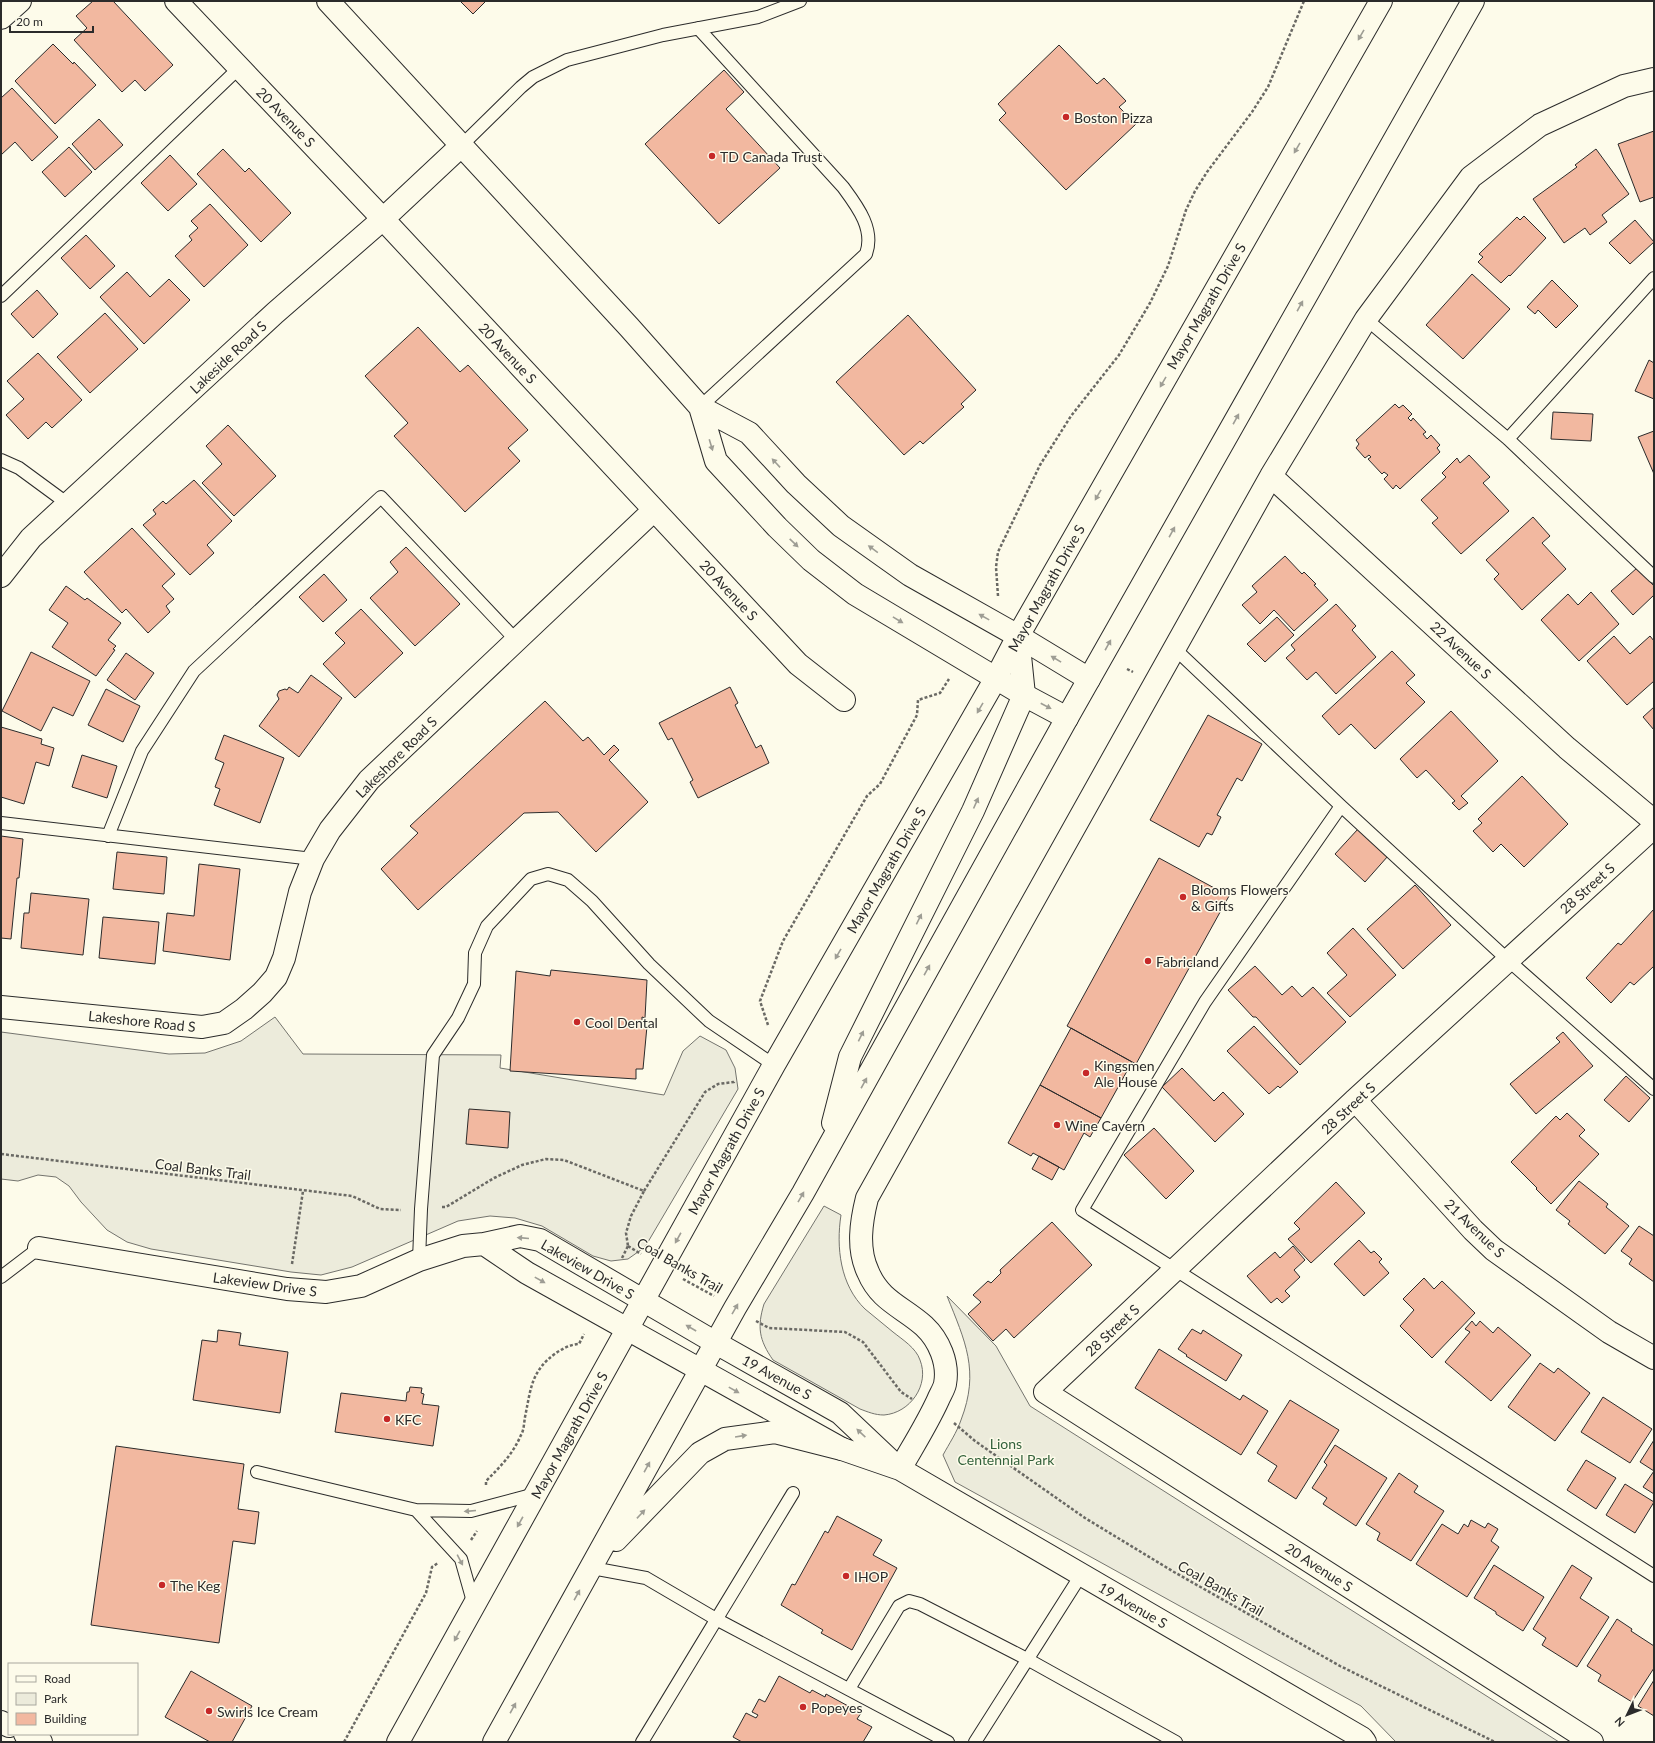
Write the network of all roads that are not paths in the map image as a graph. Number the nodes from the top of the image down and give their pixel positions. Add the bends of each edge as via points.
1 (20, 1) edge
2 (176, 1) edge
3 (328, 1) edge
4 (800, 1) edge
5 (1381, 1) edge
6 (1473, 1) edge
7 (1, 18) edge
8 (698, 28) junction
9 (239, 68) junction
10 (1654, 79) edge
11 (462, 145) junction
12 (383, 219) junction
13 (1654, 278) edge
14 (1, 296) edge
15 (1366, 319) junction
16 (700, 407) junction
17 (1508, 439) junction
18 (1, 460) edge
19 (1271, 476) junction
20 (68, 504) junction
21 (654, 510) junction
22 (1, 576) edge
23 (1654, 577) edge
24 (1018, 636) junction
25 (516, 640) junction
26 (1174, 648) junction
27 (996, 678) junction
28 (1090, 680) junction
29 (1024, 695) junction
30 (844, 700) dead end
31 (1067, 718) junction
32 (1341, 806) junction
33 (1654, 821) edge
34 (1, 823) edge
35 (1654, 827) edge
36 (108, 836) junction
37 (313, 859) junction
38 (1508, 960) junction
39 (1, 1007) edge
40 (774, 1065) junction
41 (1654, 1090) edge
42 (1356, 1100) junction
43 (826, 1153) junction
44 (484, 1244) junction
45 (39, 1248) joint
46 (419, 1260) junction
47 (1175, 1270) junction
48 (1, 1278) edge
49 (643, 1301) junction
50 (627, 1330) junction
51 (716, 1343) junction
52 (1654, 1358) edge
53 (700, 1371) junction
54 (1046, 1392) joint
55 (842, 1449) junction
56 (900, 1469) junction
57 (257, 1472) dead end
58 (793, 1493) dead end
59 (535, 1494) junction
60 (416, 1510) junction
61 (594, 1565) junction
62 (1081, 1575) junction
63 (1654, 1576) edge
64 (474, 1605) junction
65 (716, 1619) junction
66 (1027, 1659) junction
67 (849, 1689) junction
68 (27, 1735) edge
69 (41, 1742) edge
70 (398, 1742) edge
71 (494, 1742) edge
72 (642, 1742) edge
73 (948, 1742) edge
74 (975, 1742) edge
75 (1176, 1742) edge
76 (1365, 1742) edge
77 (1592, 1742) edge

1 - 7 street
2 - 9 street, 20 Avenue S
3 - 11 street
4 - 8 lane via 758,17
5 -> 24 street, Mayor Magrath Drive S
28 -> 6 street
8 - 11 lane via 583,55 550,67 521,87
8 - 16 lane via 843,187 868,228 869,238 866,254
9 - 12 street, 20 Avenue S
9 - 14 lane
10 - 15 street via 1624,86 1540,124 1471,177
11 - 12 street, Lakeside Road S
11 - 16 street
12 - 20 street, Lakeside Road S via 275,313
12 - 21 street, 20 Avenue S
13 - 17 lane
15 - 17 lane
15 - 19 street
24 -> 16 street via 910,575 841,526 796,484 749,433
16 -> 27 street via 716,460 811,560 855,594
17 - 23 lane
18 - 20 lane via 19,468
19 - 26 street
19 - 33 street, 22 Avenue S via 1567,748
20 - 22 street, Lakeside Road S via 32,538
21 - 25 street, Lakeshore Road S
21 - 30 street, 20 Avenue S via 798,664
24 - 27 street, Mayor Magrath Drive S
28 -> 24 street
24 - 29 street
25 - 36 lane via 382,497 194,672 142,751
25 - 37 street, Lakeshore Road S via 369,780 330,830
26 - 32 lane
26 - 56 street via 867,1198 861,1223 862,1252 868,1272 880,1292 925,1327 939,1346 946,1363 945,1384 933,1411
27 - 29 street
27 -> 40 street, Mayor Magrath Drive S
28 - 31 street
29 -> 31 street
43 -> 29 street via 850,1057 973,811
43 -> 31 street
32 - 38 lane
32 - 47 lane via 1205,1002 1082,1210
34 - 36 lane
35 - 38 street, 28 Street S
36 - 37 lane
37 - 39 street, Lakeshore Road S via 300,892 284,958 276,977 262,993 224,1022 202,1028
38 - 41 lane
38 - 42 street, 28 Street S
40 - 46 lane via 709,1021 649,964 592,901 568,880 548,874 531,879 487,926 476,953 474,984 458,1018 434,1055
40 -> 49 street, Mayor Magrath Drive S
42 - 47 street, 28 Street S
42 - 52 street, 21 Avenue S via 1494,1250 1609,1332
51 -> 43 street
44 - 46 street, Lakeview Drive S via 463,1246
49 -> 44 street, Lakeview Drive S via 540,1240 520,1236
44 -> 50 street via 527,1273
45 - 46 street, Lakeview Drive S via 287,1289 326,1292 361,1286
45 - 48 lane
47 - 54 street, 28 Street S
47 - 63 lane
49 - 50 street, Mayor Magrath Drive S
51 -> 49 street, 19 Avenue S
50 - 53 street, 19 Avenue S
50 - 59 street, Mayor Magrath Drive S
51 - 53 street
56 -> 51 street, 19 Avenue S via 840,1413
53 -> 55 street, 19 Avenue S
61 -> 53 street
54 - 77 street, 20 Avenue S
55 - 56 street, 19 Avenue S
61 -> 55 street via 700,1453 725,1439 775,1432
56 - 62 street, 19 Avenue S
57 - 60 lane
58 - 65 lane
59 -> 60 lane via 471,1512
59 -> 64 street, Mayor Magrath Drive S
60 -> 64 lane via 461,1559
61 - 65 lane via 646,1578
71 -> 61 street
62 - 66 lane
62 - 76 street, 19 Avenue S
64 -> 70 street, Mayor Magrath Drive S
65 - 67 lane
65 - 72 lane
66 - 67 lane via 920,1604 909,1601 899,1606
66 - 74 lane
66 - 75 lane
67 - 73 lane
68 - 69 street

